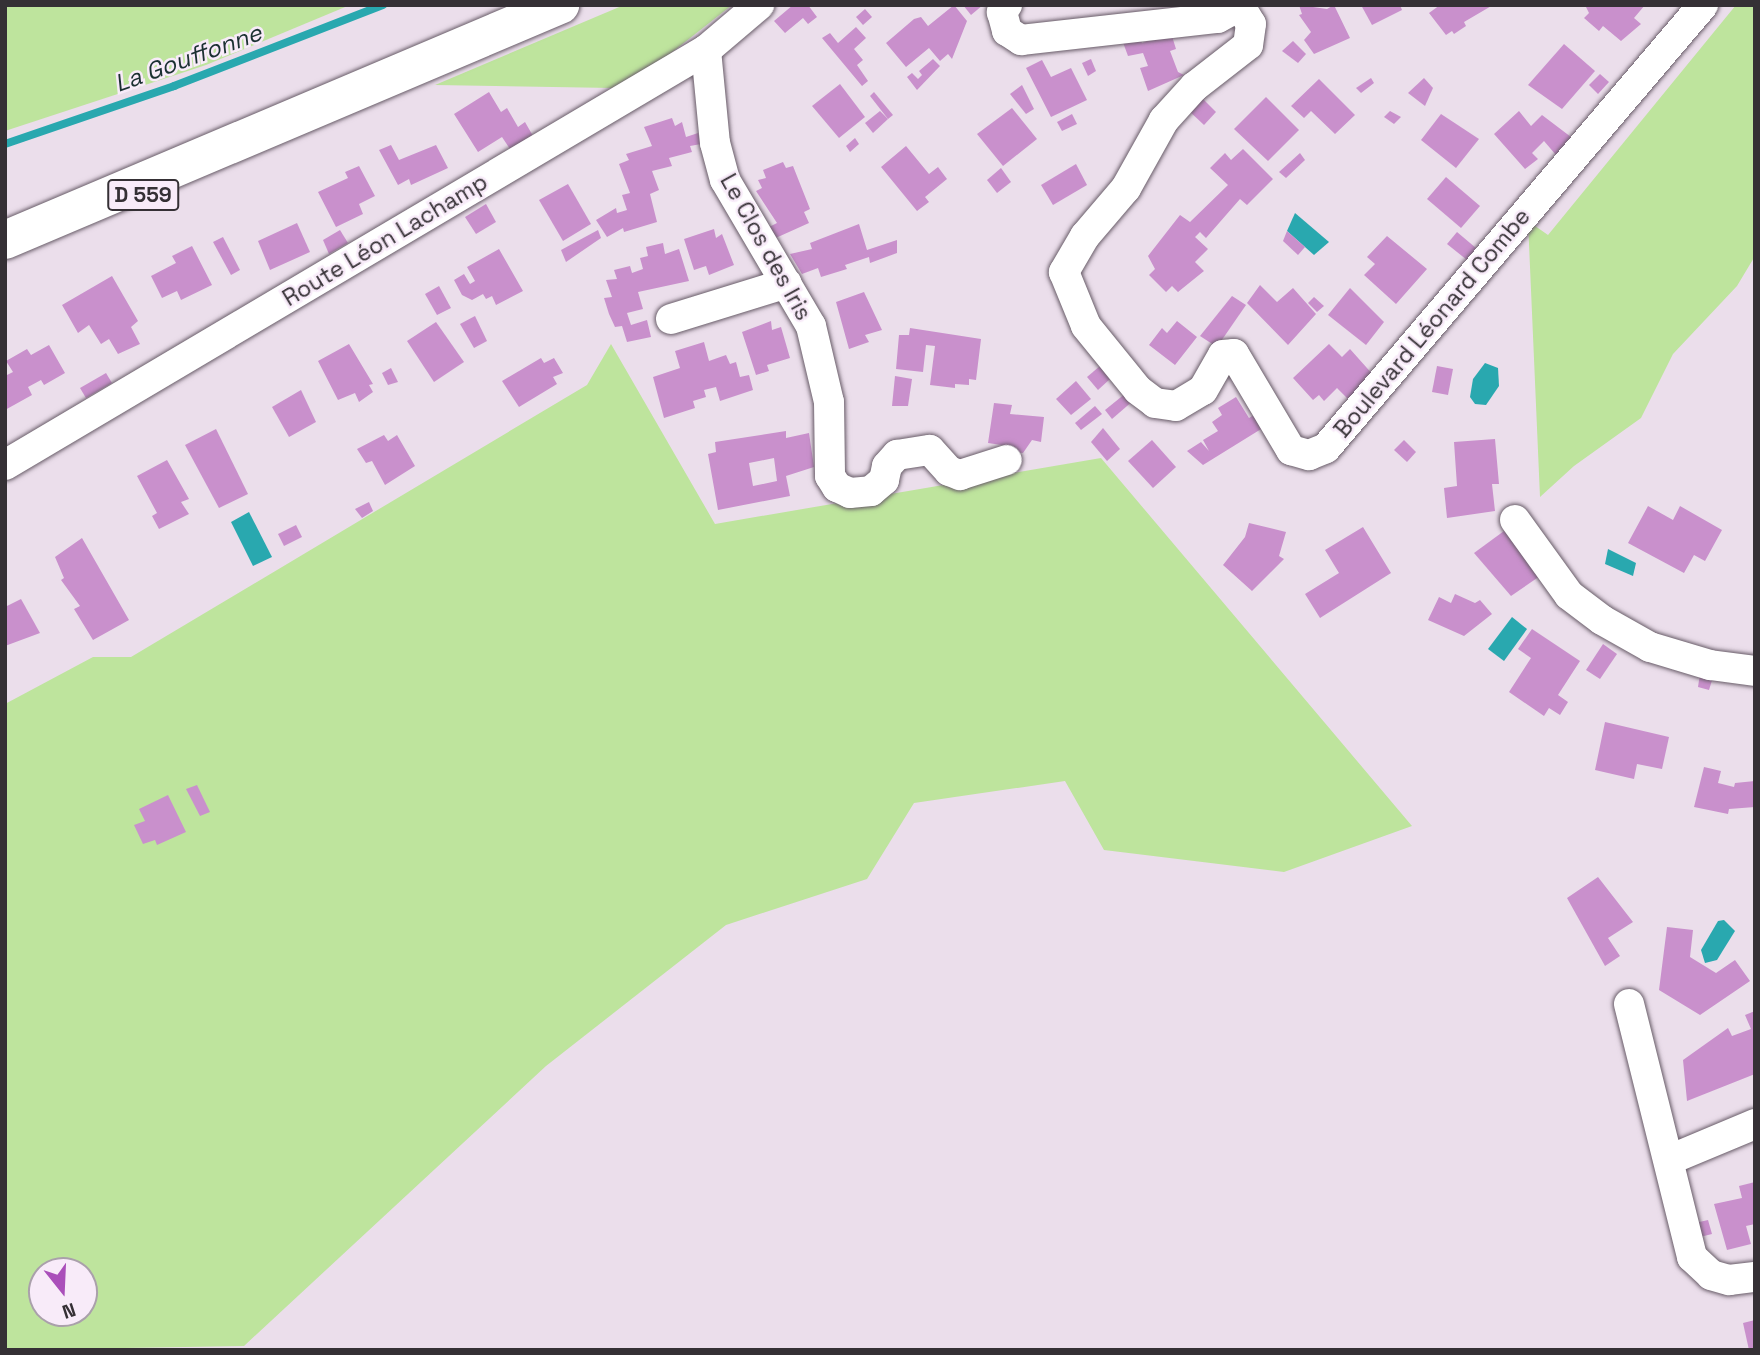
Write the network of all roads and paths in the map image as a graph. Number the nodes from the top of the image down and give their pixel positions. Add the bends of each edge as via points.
1 (560, 5) edge
2 (759, 5) edge
3 (1007, 5) edge
4 (1703, 5) edge
5 (1241, 6) edge
6 (706, 50) junction
7 (280, 125) junction
8 (5, 240) edge
9 (5, 265) edge
10 (787, 283) junction
11 (671, 319) dead end
12 (1007, 460) dead end
13 (5, 465) edge
14 (1515, 520) dead end
15 (1755, 671) edge
16 (1629, 1004) dead end
17 (1755, 1124) edge
18 (1669, 1160) junction
19 (1755, 1277) edge

1 - 7 main road, D 559
2 - 6 street, Route Léon Lachamp
3 - 5 street via 1002,12 1007,31 1021,40 1218,18
4 - 5 street, Boulevard Léonard Combe via 1326,448 1309,455 1291,450 1234,354 1223,355 1203,390 1176,406 1155,403 1138,390 1086,326 1064,272 1085,236 1126,188 1164,120 1194,87 1248,45 1251,24
6 - 10 street, Le Clos des Iris via 715,143 725,180
6 - 13 street, Route Léon Lachamp
7 - 8 main road, D 559
7 - 9 main road, D 559
10 - 11 street
10 - 12 street, Le Clos des Iris via 811,326 829,402 830,476 837,487 850,493 871,491 884,480 887,466 897,455 930,450 949,471 960,475
14 - 15 street via 1569,595 1602,620 1650,646 1710,665
16 - 18 street
17 - 18 street
18 - 19 street via 1692,1257 1711,1275 1729,1280

